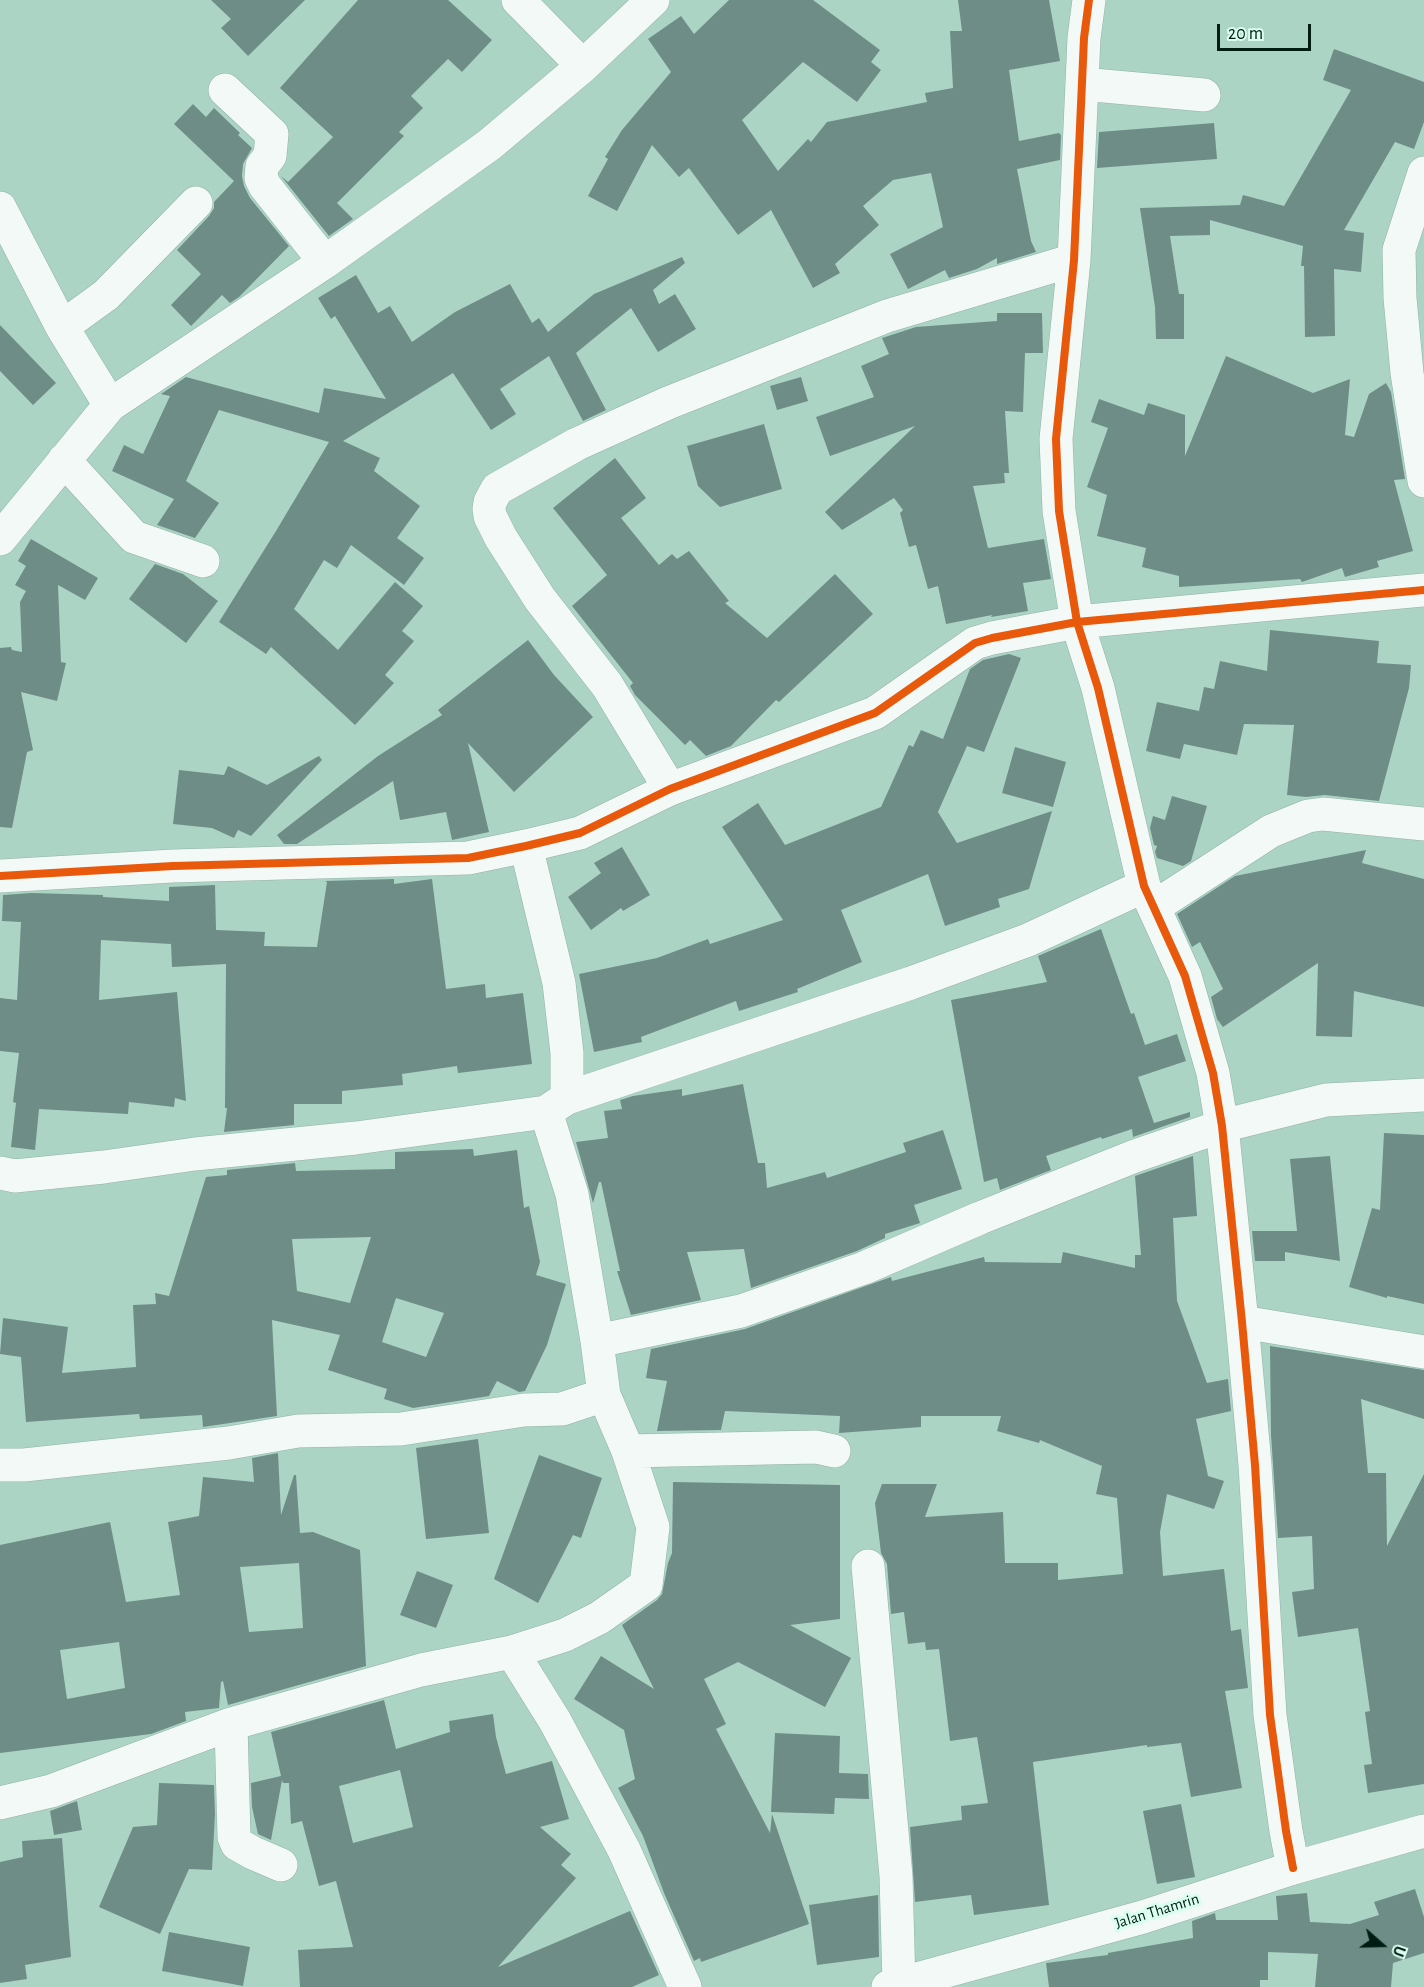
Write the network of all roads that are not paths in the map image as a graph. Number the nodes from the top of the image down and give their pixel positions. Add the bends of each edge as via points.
1 (518, 0) edge
2 (653, 0) edge
3 (1089, 0) edge
4 (584, 66) junction
5 (1082, 84) junction
6 (225, 90) dead end
7 (1204, 95) dead end
8 (1424, 173) edge
9 (196, 203) dead end
10 (0, 208) edge
11 (1074, 260) junction
12 (325, 262) junction
13 (62, 327) junction
14 (110, 405) junction
15 (64, 460) junction
16 (1424, 481) edge
17 (0, 539) edge
18 (203, 561) dead end
19 (1424, 590) edge
20 (1077, 622) junction
21 (670, 789) junction
22 (1424, 824) edge
23 (526, 846) junction
24 (0, 876) edge
25 (1149, 897) junction
26 (1424, 1095) edge
27 (556, 1105) junction
28 (1222, 1126) junction
29 (0, 1173) edge
30 (1242, 1322) junction
31 (597, 1341) junction
32 (1424, 1352) edge
33 (604, 1395) junction
34 (628, 1451) junction
35 (834, 1451) dead end
36 (0, 1465) edge
37 (868, 1566) dead end
38 (512, 1652) junction
39 (231, 1724) junction
40 (0, 1803) edge
41 (1424, 1831) edge
42 (281, 1865) dead end
43 (1293, 1868) junction
44 (896, 1986) edge
45 (685, 1987) edge

1 - 4 street
2 - 4 street
3 - 5 street
4 - 12 street via 489,145
5 - 7 street
5 - 11 street
6 - 12 street via 272,134 270,156 262,166 261,178
8 - 16 street via 1399,250 1407,373
9 - 13 street via 106,295
10 - 13 street
11 - 20 street via 1056,439 1059,511
11 - 21 street via 887,316 668,403 578,444 497,489 489,509 501,538 540,599 607,685
12 - 14 street
13 - 14 street
14 - 15 street
15 - 17 street
15 - 18 street via 134,537
19 - 20 street
20 - 21 street via 975,643 875,713
20 - 25 street via 1098,688
21 - 23 street via 580,833
22 - 25 street via 1323,814 1308,816 1271,831
23 - 24 street via 468,858 174,866
23 - 27 street via 559,983 567,1053
25 - 27 street
25 - 28 street via 1185,976 1213,1072
26 - 28 street via 1326,1100
27 - 29 street via 356,1138 15,1176
27 - 31 street
28 - 30 street
28 - 31 street via 1135,1156 864,1268 741,1311
30 - 32 street
30 - 43 street via 1270,1715
31 - 33 street
33 - 34 street
33 - 36 street via 562,1409 524,1410 401,1429 298,1431 207,1445
34 - 35 street via 816,1447
34 - 38 street via 653,1527 646,1585 599,1618 565,1635
37 - 44 street via 896,1876
38 - 39 street via 421,1670
38 - 45 street via 555,1721 624,1850
39 - 40 street via 51,1791
39 - 42 street via 234,1837 237,1844
41 - 43 street, Jalan Thamrin
43 - 44 street, Jalan Thamrin via 1143,1917

